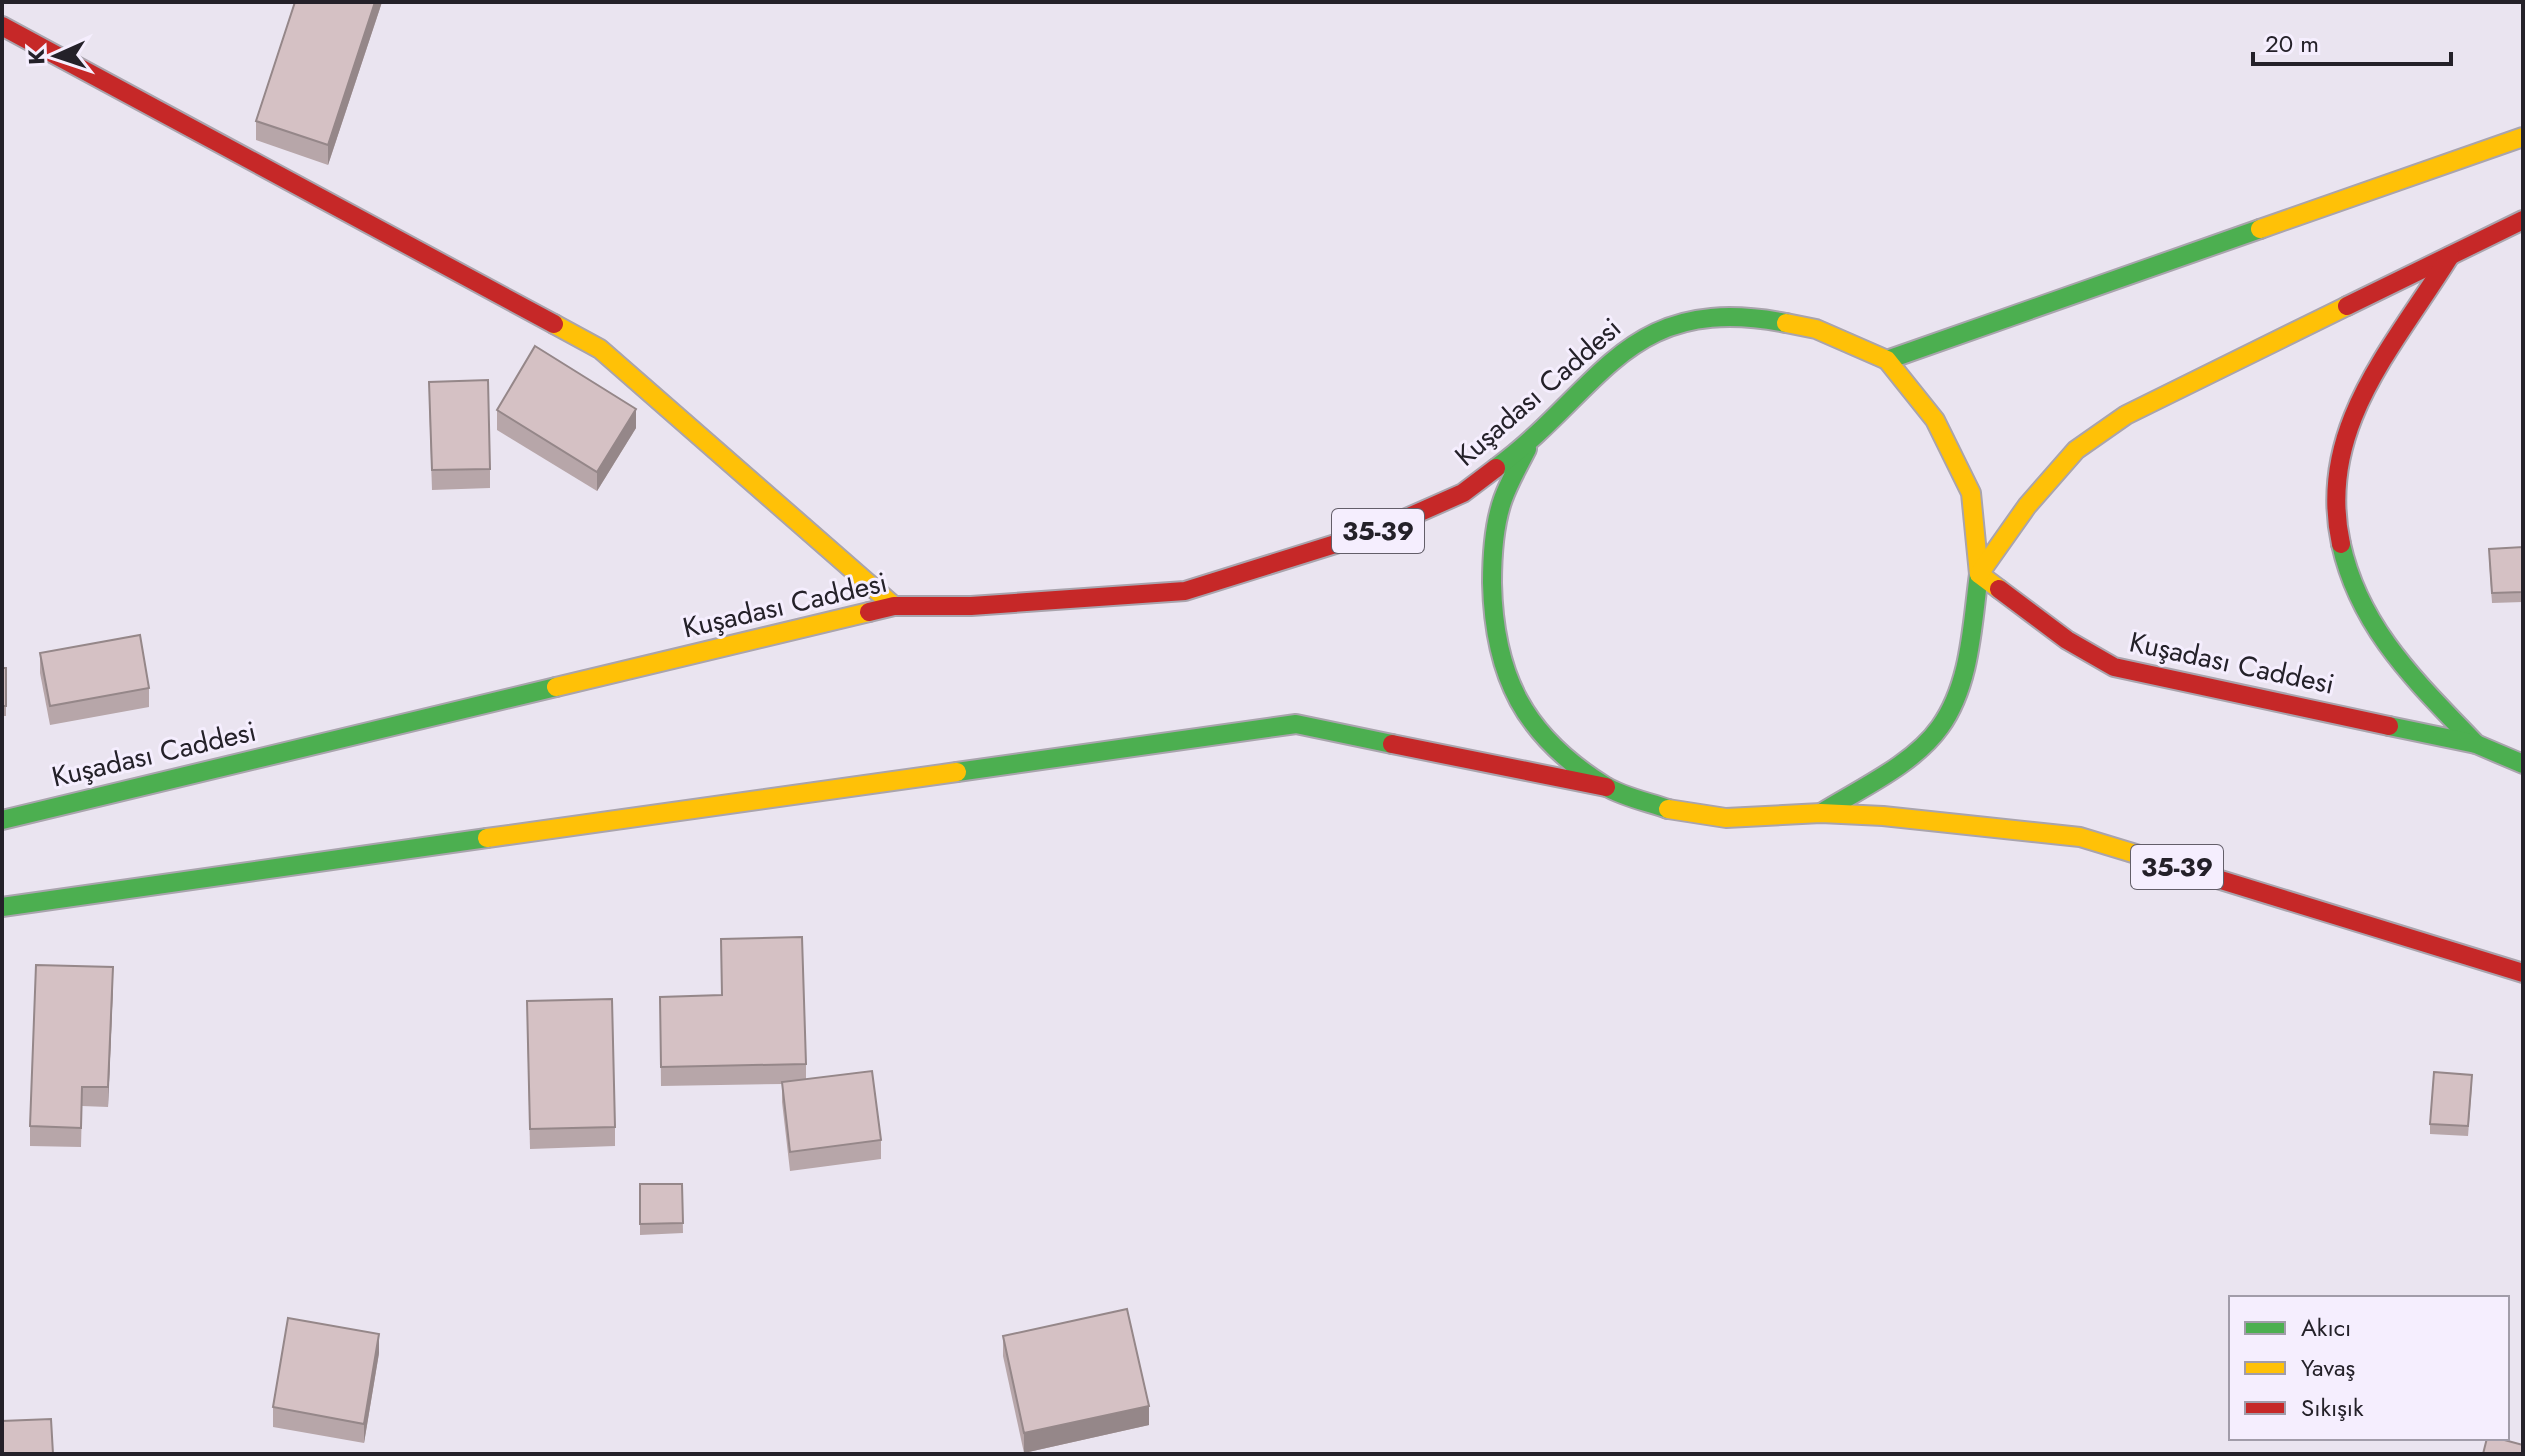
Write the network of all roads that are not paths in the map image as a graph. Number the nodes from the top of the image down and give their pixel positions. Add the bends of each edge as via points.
1 (2, 26) edge
2 (2523, 137) edge
3 (2523, 220) edge
4 (2450, 256) junction
5 (1887, 360) junction
6 (1530, 443) junction
7 (1979, 574) junction
8 (894, 606) junction
9 (2476, 744) junction
10 (2523, 764) edge
11 (1606, 787) junction
12 (1821, 813) junction
13 (2, 820) edge
14 (2, 907) edge
15 (2523, 973) edge

1 - 8 main road via 600,349
2 - 5 main road
3 - 4 main road
4 - 7 main road via 2126,415 2076,450 2027,506
4 - 9 main road via 2355,417 2339,454 2335,520 2352,579 2383,642
5 - 6 main road, Kuşadası Caddesi / 35-39 via 1816,329 1764,319 1708,318 1656,330 1611,360
5 - 7 main road, Kuşadası Caddesi / 35-39 via 1935,420 1971,493
6 - 8 main road, Kuşadası Caddesi / 35-39 via 1463,493 1377,531 1185,591
6 - 11 main road via 1502,500 1492,560 1493,624 1500,662 1526,717
7 - 9 main road, Kuşadası Caddesi via 2067,640 2114,667
7 - 12 main road via 1961,681 1940,729
8 - 13 main road, Kuşadası Caddesi / 35-39
9 - 10 main road, Kuşadası Caddesi
11 - 12 main road via 1669,809 1726,818
11 - 14 main road via 1296,724
12 - 15 main road, 35-39 via 2080,837

